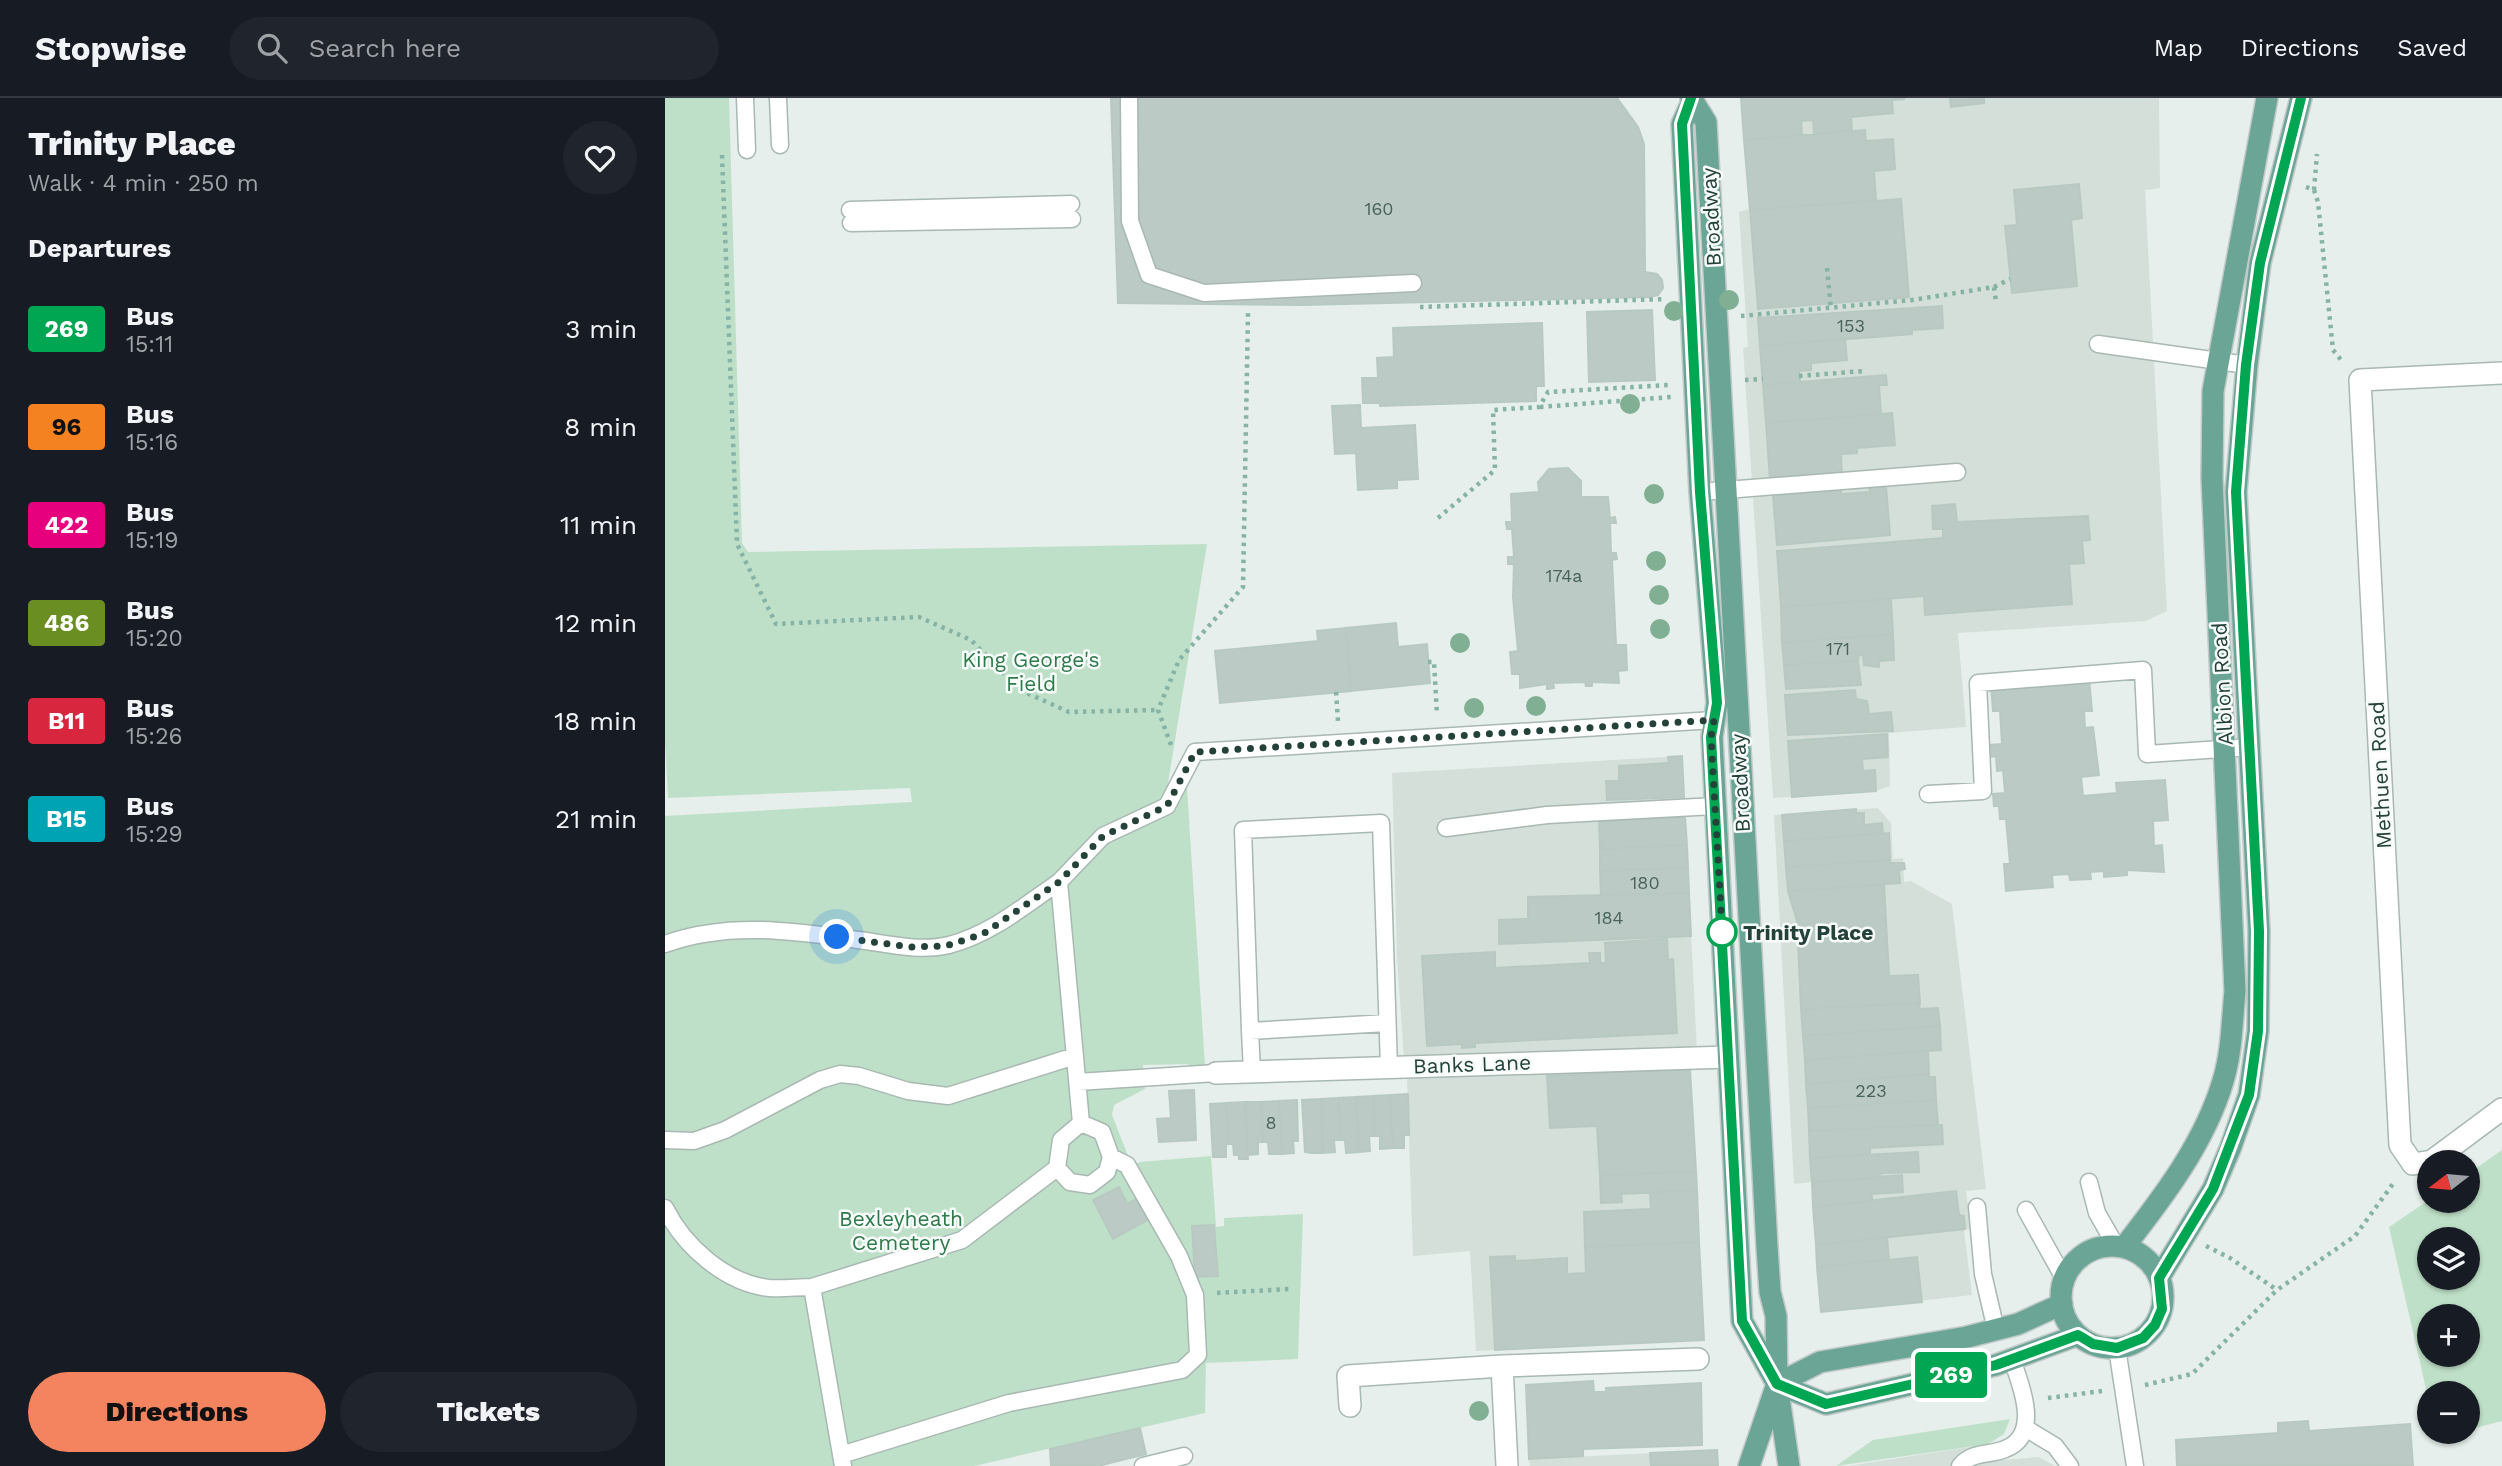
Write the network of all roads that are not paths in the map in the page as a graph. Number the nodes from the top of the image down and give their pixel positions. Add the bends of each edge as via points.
1 (745, 98) edge
2 (778, 98) edge
3 (1129, 98) edge
4 (2267, 98) edge
5 (2301, 98) edge
6 (1691, 100) edge
7 (780, 145) dead end
8 (747, 150) dead end
9 (1071, 212) dead end
10 (850, 217) dead end
11 (1413, 283) dead end
12 (2098, 344) dead end
13 (2217, 363) junction
14 (2246, 365) junction
15 (2502, 373) edge
16 (1957, 472) dead end
17 (1726, 491) junction
18 (1700, 492) junction
19 (1714, 720) junction
20 (2251, 747) junction
21 (2226, 750) junction
22 (1928, 794) dead end
23 (1715, 806) junction
24 (1446, 828) dead end
25 (1059, 882) junction
26 (665, 944) edge
27 (1387, 1023) junction
28 (1250, 1031) junction
29 (1075, 1056) junction
30 (1728, 1057) junction
31 (1389, 1067) junction
32 (1252, 1071) junction
33 (1216, 1073) joint
34 (1078, 1083) junction
35 (2502, 1110) edge
36 (1081, 1123) junction
37 (665, 1140) edge
38 (1111, 1157) junction
39 (1057, 1168) junction
40 (2089, 1182) dead end
41 (1977, 1207) dead end
42 (665, 1208) edge
43 (2027, 1210) dead end
44 (2121, 1246) junction
45 (2159, 1278) junction
46 (2065, 1280) junction
47 (812, 1287) junction
48 (2062, 1304) junction
49 (1996, 1330) junction
50 (2078, 1335) junction
51 (2117, 1348) junction
52 (1698, 1359) dead end
53 (2012, 1360) junction
54 (1502, 1367) junction
55 (1777, 1384) junction
56 (1350, 1406) dead end
57 (2027, 1429) junction
58 (1184, 1456) dead end
59 (842, 1460) edge
60 (1143, 1466) edge
61 (1507, 1466) edge
62 (1749, 1466) edge
63 (1789, 1466) edge
64 (1960, 1466) edge
65 (2070, 1466) edge
66 (2135, 1466) edge

1 - 8 lane
2 - 7 lane
3 - 11 lane via 1130,221 1149,275 1204,293
4 - 13 main road, Albion Road
5 - 14 main road, Albion Road via 2260,263
6 - 17 main road, Broadway via 1706,122
6 - 18 main road, Broadway via 1682,124
9 - 10 lane
12 - 13 lane
13 - 14 lane
13 - 21 main road, Albion Road via 2211,478
14 - 20 main road, Albion Road via 2236,492
15 - 35 street, Methuen Road via 2360,380 2400,1145 2412,1162 2432,1161
16 - 17 lane
17 - 18 lane
17 - 55 main road, Broadway
18 - 19 main road, Broadway via 1717,703
19 - 23 main road, Broadway
19 - 25 lane via 1195,752 1167,806 1103,836
20 - 21 lane
20 - 45 main road, Albion Road via 2259,931 2258,1031 2249,1095 2213,1189
21 - 22 lane via 2147,754 2143,670 1978,683 1983,791
21 - 44 main road, Albion Road via 2235,991 2224,1080 2209,1122 2155,1208
23 - 24 lane via 1547,816
23 - 30 main road, Broadway
25 - 26 lane via 983,934 946,946 910,947 764,930 695,933
25 - 29 lane
27 - 28 lane
27 - 28 lane via 1381,822 1243,830
27 - 31 lane
28 - 32 lane
29 - 34 lane
29 - 37 lane via 947,1096 840,1074 725,1130 694,1141
30 - 31 street, Banks Lane
30 - 55 main road, Broadway via 1742,1321
31 - 32 street, Banks Lane
32 - 33 street, Banks Lane
33 - 34 lane
34 - 36 lane
36 - 38 lane via 1102,1132
36 - 39 lane via 1061,1140
38 - 39 lane via 1107,1172 1090,1185 1070,1182
38 - 59 lane via 1127,1165 1179,1256 1195,1295 1198,1355 1182,1370 1009,1403
39 - 47 lane via 962,1240
40 - 44 lane via 2097,1213
41 - 49 lane via 1983,1274
42 - 47 lane via 702,1256 733,1278 767,1288
43 - 46 lane
44 - 45 main road via 2142,1256
44 - 46 main road via 2087,1253 2074,1262
45 - 51 main road via 2162,1309 2155,1325 2143,1338
46 - 48 main road
47 - 59 lane
48 - 49 main road
48 - 50 main road
49 - 55 main road via 1820,1362
50 - 51 main road via 2093,1344
50 - 53 main road
51 - 66 lane
52 - 54 street
53 - 55 main road via 1826,1404
53 - 57 lane
54 - 56 street via 1348,1376
54 - 61 street
55 - 62 main road, Broadway
55 - 63 main road, Broadway
57 - 64 lane via 2006,1449 1968,1457
57 - 65 lane via 2055,1446
58 - 60 lane

